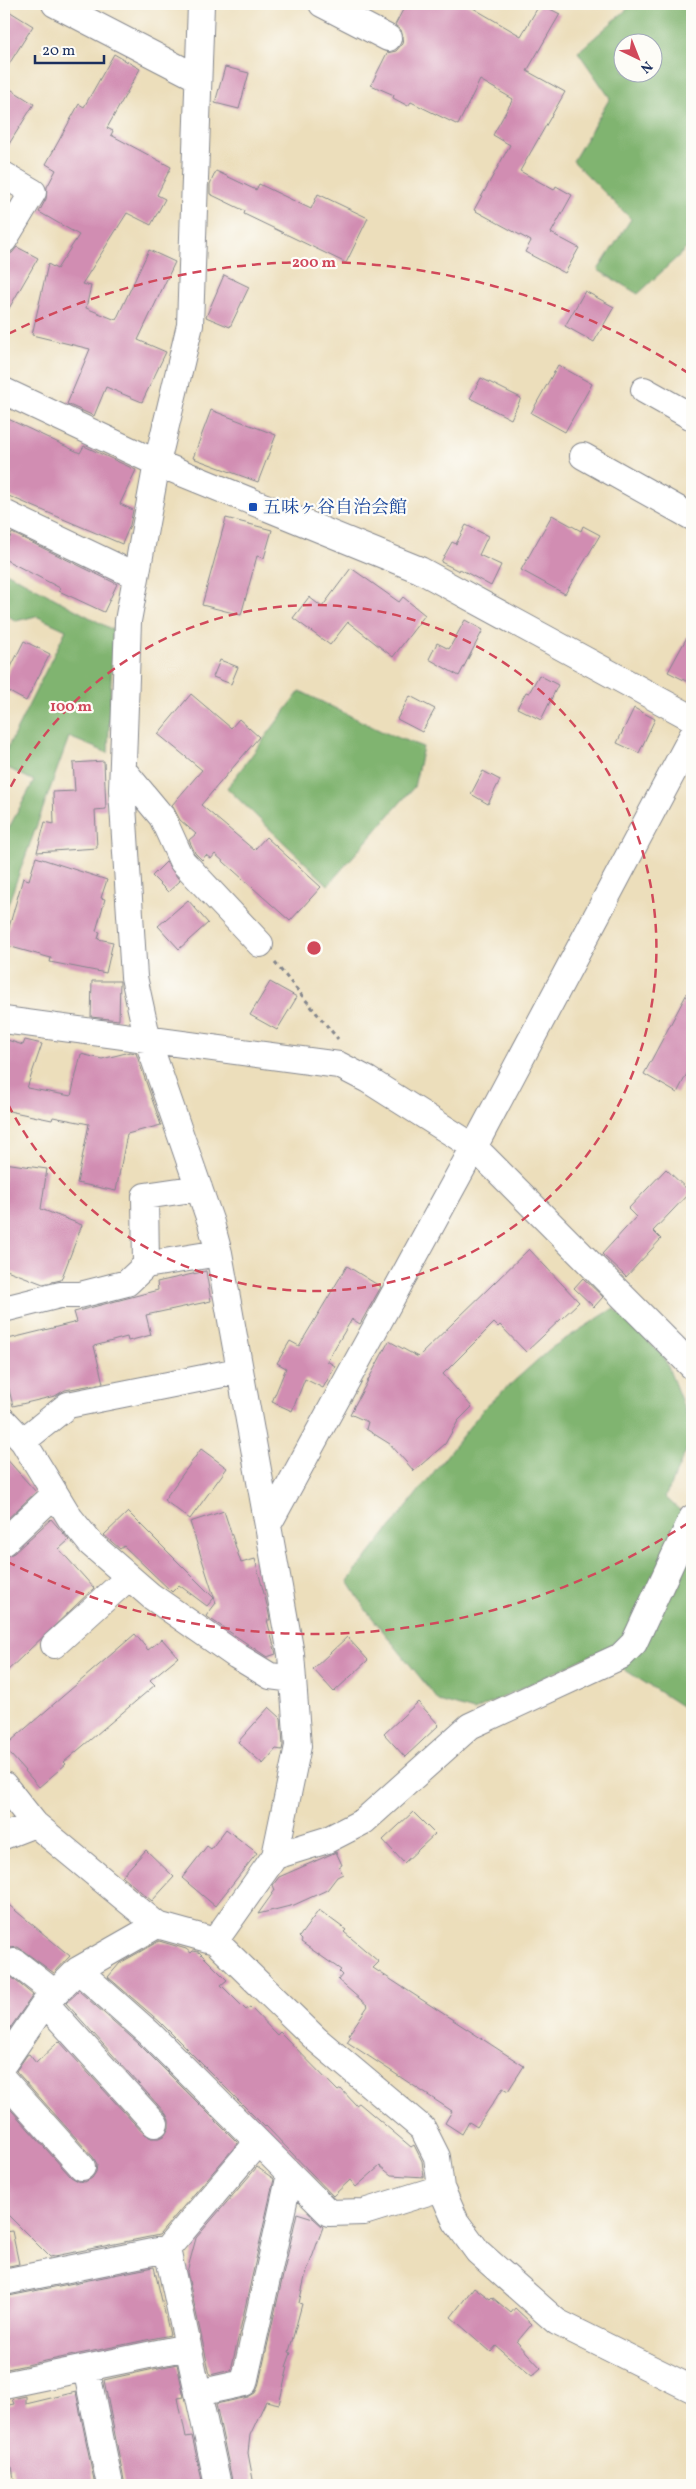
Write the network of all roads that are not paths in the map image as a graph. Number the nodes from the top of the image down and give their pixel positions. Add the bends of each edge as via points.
1 (55, 4) edge
2 (201, 4) edge
3 (322, 4) edge
4 (388, 38) dead end
5 (198, 78) junction
6 (4, 174) edge
7 (4, 240) edge
8 (4, 390) edge
9 (644, 390) dead end
10 (692, 417) edge
11 (583, 456) dead end
12 (157, 463) junction
13 (4, 513) edge
14 (692, 517) edge
15 (136, 576) junction
16 (692, 718) edge
17 (692, 736) edge
18 (123, 770) junction
19 (260, 944) road end
20 (4, 1020) edge
21 (148, 1041) junction
22 (474, 1147) junction
23 (199, 1188) junction
24 (219, 1253) junction
25 (146, 1265) junction
26 (4, 1309) edge
27 (692, 1366) edge
28 (238, 1371) junction
29 (4, 1421) edge
30 (23, 1441) junction
31 (55, 1494) junction
32 (692, 1518) edge
33 (268, 1525) junction
34 (4, 1542) edge
35 (129, 1577) junction
36 (54, 1645) dead end
37 (293, 1679) junction
38 (4, 1785) edge
39 (35, 1824) junction
40 (4, 1836) edge
41 (275, 1856) junction
42 (157, 1925) junction
43 (215, 1941) junction
44 (15, 1962) dead end
45 (78, 1970) junction
46 (50, 1998) junction
47 (4, 2063) edge
48 (4, 2080) edge
49 (155, 2124) dead end
50 (258, 2142) junction
51 (82, 2167) dead end
52 (290, 2174) junction
53 (441, 2188) junction
54 (167, 2248) junction
55 (4, 2282) edge
56 (187, 2347) junction
57 (86, 2368) junction
58 (4, 2386) edge
59 (692, 2389) edge
60 (198, 2394) junction
61 (110, 2485) edge
62 (218, 2485) edge

1 - 5 street
2 - 5 street
3 - 4 street
5 - 12 street via 190,325
6 - 7 street via 33,192
8 - 12 street
9 - 10 street
11 - 14 street
12 - 15 street
12 - 16 street via 420,570
13 - 15 street
15 - 18 street via 128,621
17 - 22 street
18 - 19 street via 162,816 182,861
18 - 21 street via 134,977
20 - 21 street
21 - 22 street via 339,1065
21 - 23 street
22 - 27 street
22 - 33 street
23 - 24 street
23 - 25 street via 145,1196
24 - 25 street
24 - 28 street
25 - 26 street via 127,1283
28 - 30 street via 68,1405
28 - 33 street
29 - 30 street
30 - 31 street
31 - 34 street
31 - 35 street via 91,1544
32 - 41 street via 634,1643 620,1656 470,1726 364,1821 327,1840
33 - 37 street
35 - 36 street
35 - 37 street via 237,1656 270,1676
37 - 41 street via 298,1746
38 - 39 street
39 - 40 street
39 - 42 street
41 - 43 street
42 - 43 street
42 - 45 street
43 - 53 street via 317,2040 423,2129 437,2157
44 - 46 street
45 - 46 street
45 - 50 street via 149,2033
46 - 47 street
46 - 49 street
48 - 51 street
50 - 52 street
50 - 54 street
52 - 53 street via 328,2213 364,2212
52 - 60 street via 244,2383
53 - 59 street via 456,2222 478,2252 558,2322
54 - 55 street
54 - 56 street
56 - 57 street
56 - 60 street
57 - 58 street
57 - 61 street
60 - 62 street

